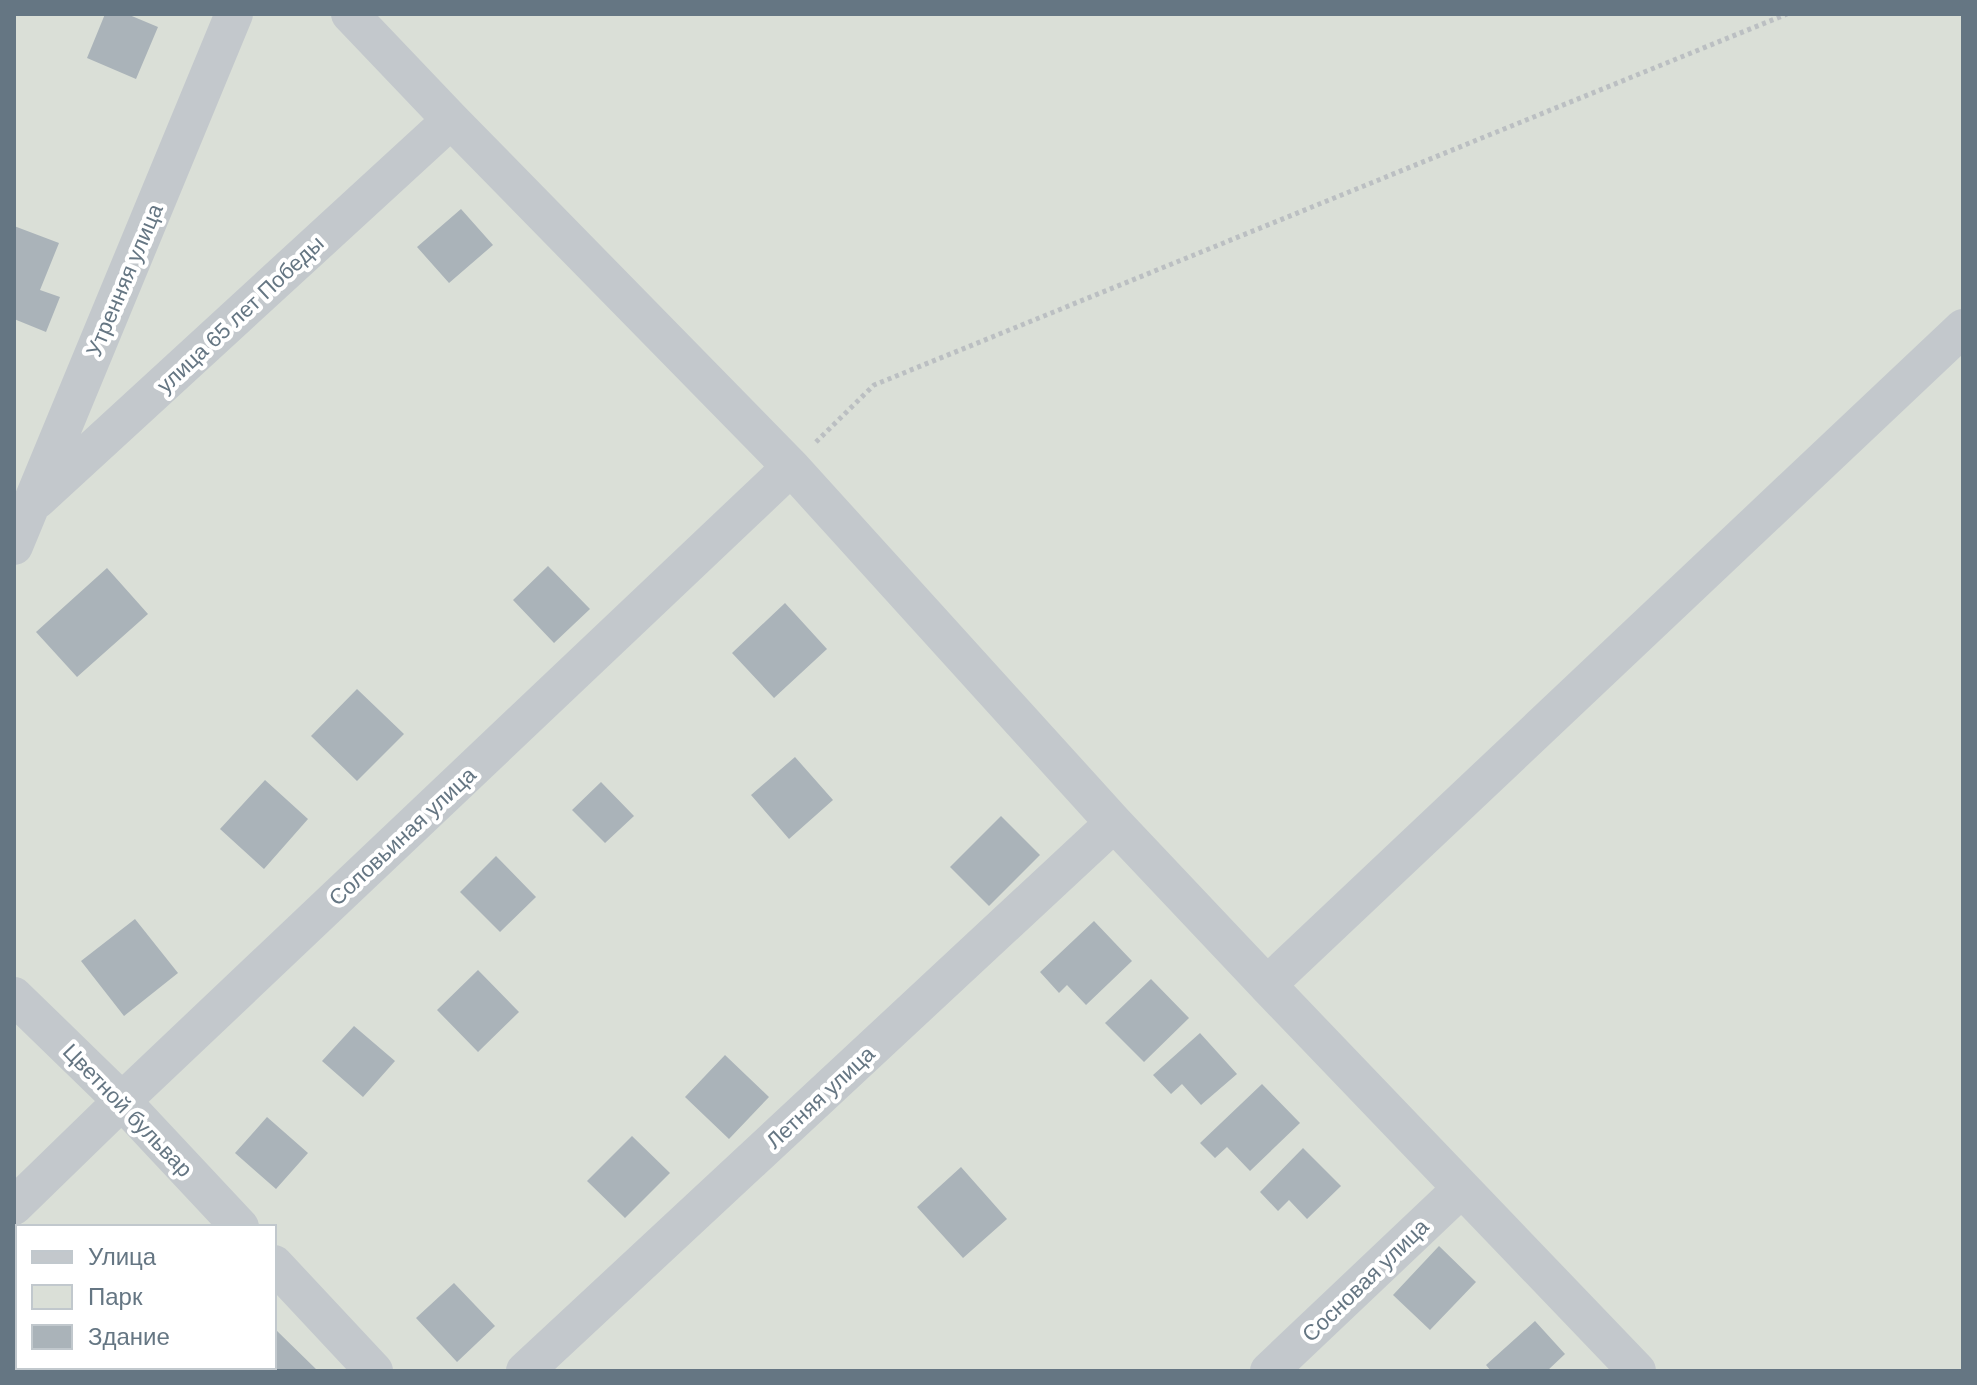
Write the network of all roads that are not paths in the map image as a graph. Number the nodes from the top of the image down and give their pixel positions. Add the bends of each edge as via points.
1 (234, 14) edge
2 (350, 14) edge
3 (451, 120) junction
4 (1963, 328) edge
5 (791, 467) junction
6 (29, 508) junction
7 (14, 546) edge
8 (1114, 823) junction
9 (1267, 985) junction
10 (14, 996) edge
11 (122, 1101) junction
12 (1461, 1189) junction
13 (14, 1206) edge
14 (238, 1225) edge
15 (276, 1266) edge
16 (374, 1371) edge
17 (525, 1371) edge
18 (1269, 1371) edge
19 (1637, 1371) edge

1 - 6 street, Утренняя улица
2 - 3 street
3 - 5 street
3 - 6 street, улица 65 лет Победы
4 - 9 street
5 - 8 street
5 - 11 street, Соловьиная улица
6 - 7 street, Утренняя улица
8 - 9 street
8 - 17 street, Летняя улица
9 - 12 street
10 - 11 street, Цветной бульвар
11 - 13 street, Соловьиная улица
11 - 14 street, Цветной бульвар
12 - 18 street, Сосновая улица
12 - 19 street
15 - 16 street

